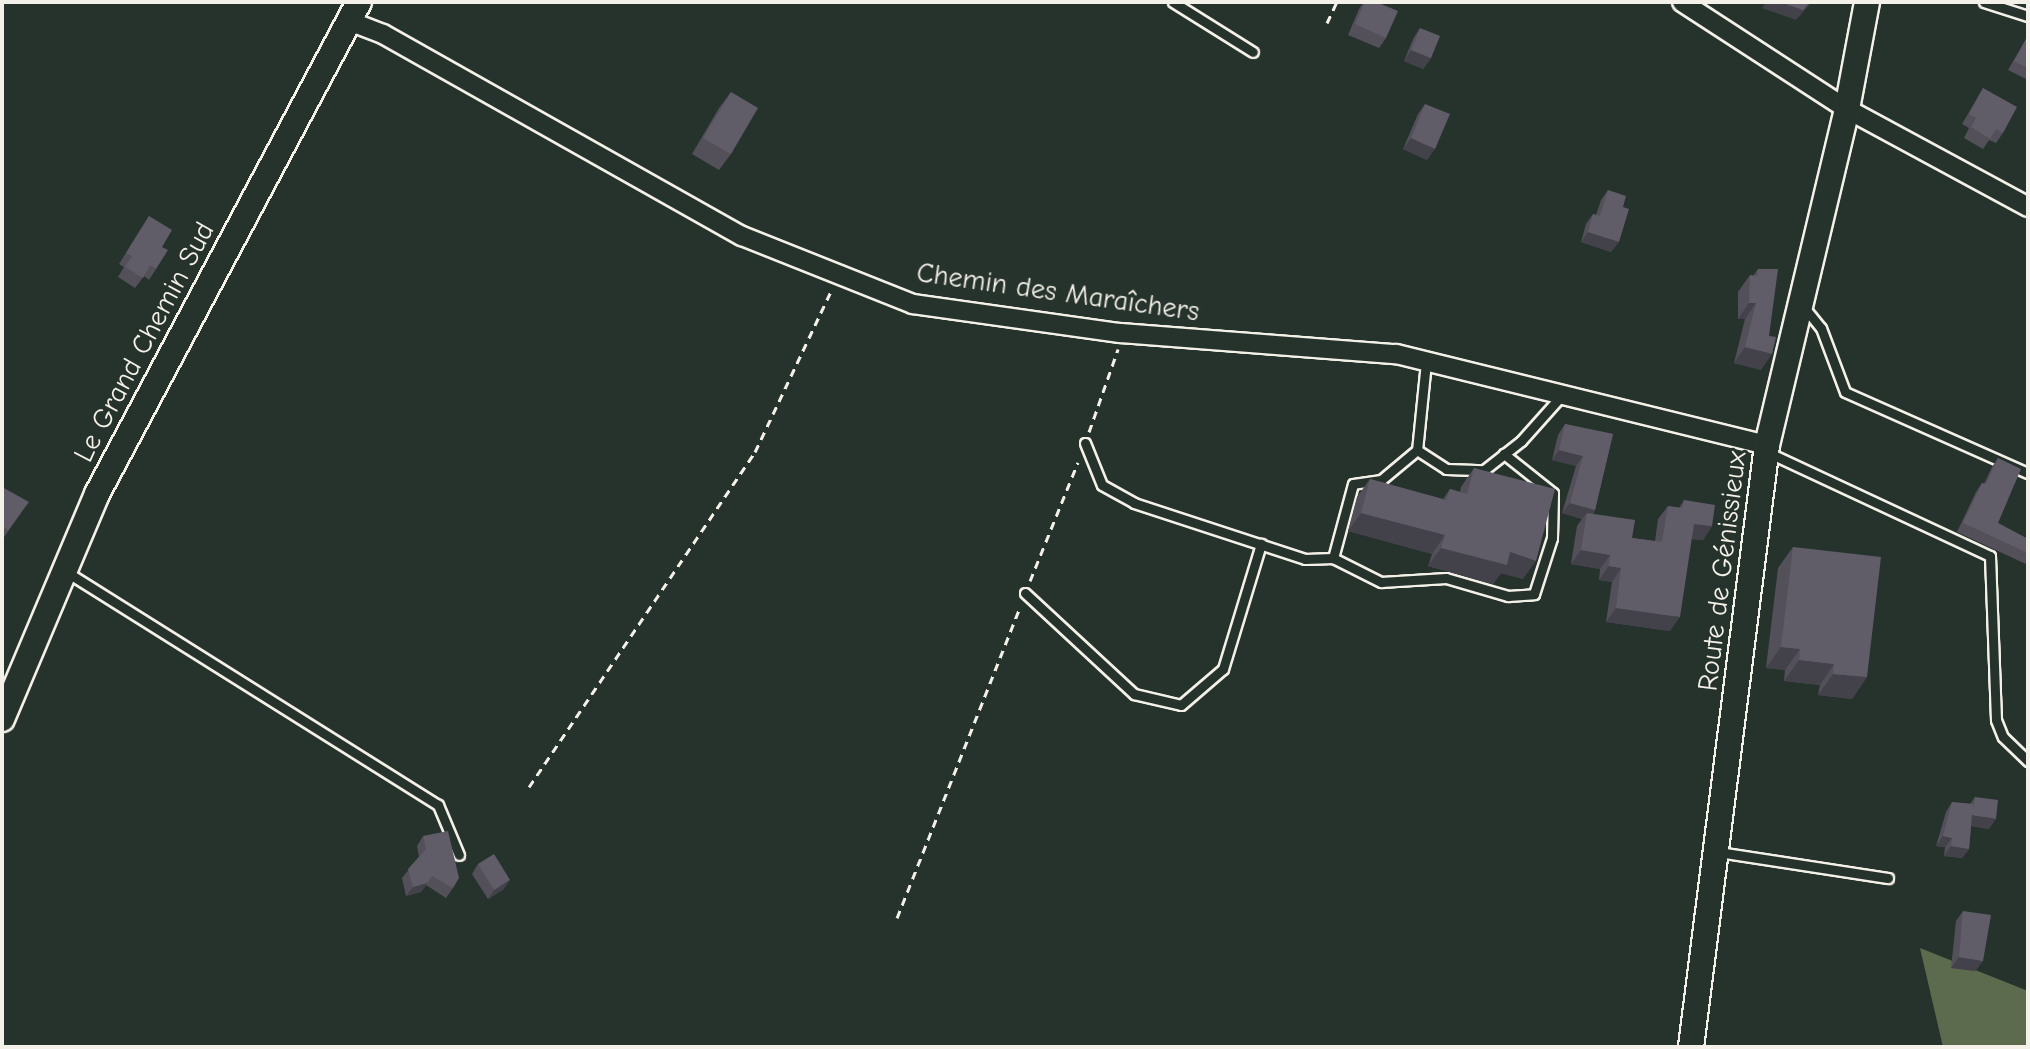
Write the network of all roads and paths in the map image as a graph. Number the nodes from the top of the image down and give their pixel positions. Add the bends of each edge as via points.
1 (1173, 2) edge
2 (1337, 2) edge
3 (1682, 2) edge
4 (1867, 2) edge
5 (1984, 2) edge
6 (354, 12) edge
7 (2028, 16) edge
8 (1327, 23) dead end
9 (1253, 52) dead end
10 (1847, 109) junction
11 (2028, 207) edge
12 (839, 275) junction
13 (1803, 306) junction
14 (1120, 333) junction
15 (1426, 362) junction
16 (1562, 395) junction
17 (1085, 443) junction
18 (1766, 449) junction
19 (1417, 450) junction
20 (1504, 454) junction
21 (2028, 473) edge
22 (1261, 544) junction
23 (1333, 558) junction
24 (65, 571) junction
25 (1025, 593) junction
26 (2, 719) edge
27 (2028, 761) edge
28 (529, 787) dead end
29 (1718, 852) junction
30 (459, 855) dead end
31 (1888, 878) dead end
32 (897, 918) dead end
33 (1691, 1047) edge

1 - 9 lane
2 - 8 path
3 - 10 street
4 - 10 street, Route de Génissieux
5 - 7 lane
6 - 12 street, Chemin des Maraîchers via 383,34 742,236
6 - 24 street, Le Grand Chemin Sud via 97,494
10 - 11 street
10 - 13 street, Route de Génissieux
12 - 14 street, Chemin des Maraîchers via 913,304
12 - 28 path via 755,452
13 - 18 street, Route de Génissieux
13 - 21 lane via 1821,328 1845,392
14 - 15 street, Chemin des Maraîchers via 1396,354
14 - 17 path via 1115,366
15 - 16 street, Chemin des Maraîchers
15 - 19 lane
16 - 18 street, Chemin des Maraîchers
16 - 20 lane
17 - 22 lane via 1102,485 1134,503
17 - 25 path
18 - 27 lane via 1990,556 1996,720 2003,737
18 - 29 street, Route de Génissieux
19 - 20 lane via 1446,469 1484,470
19 - 23 lane via 1381,480 1353,484
20 - 23 lane via 1553,493 1552,538 1534,594 1508,596 1446,578 1381,582
22 - 23 lane via 1305,559
22 - 25 lane via 1223,669 1181,705 1134,694
24 - 26 street, Le Grand Chemin Sud
24 - 30 lane via 438,805
25 - 32 path
29 - 31 lane
29 - 33 street, Route de Génissieux

